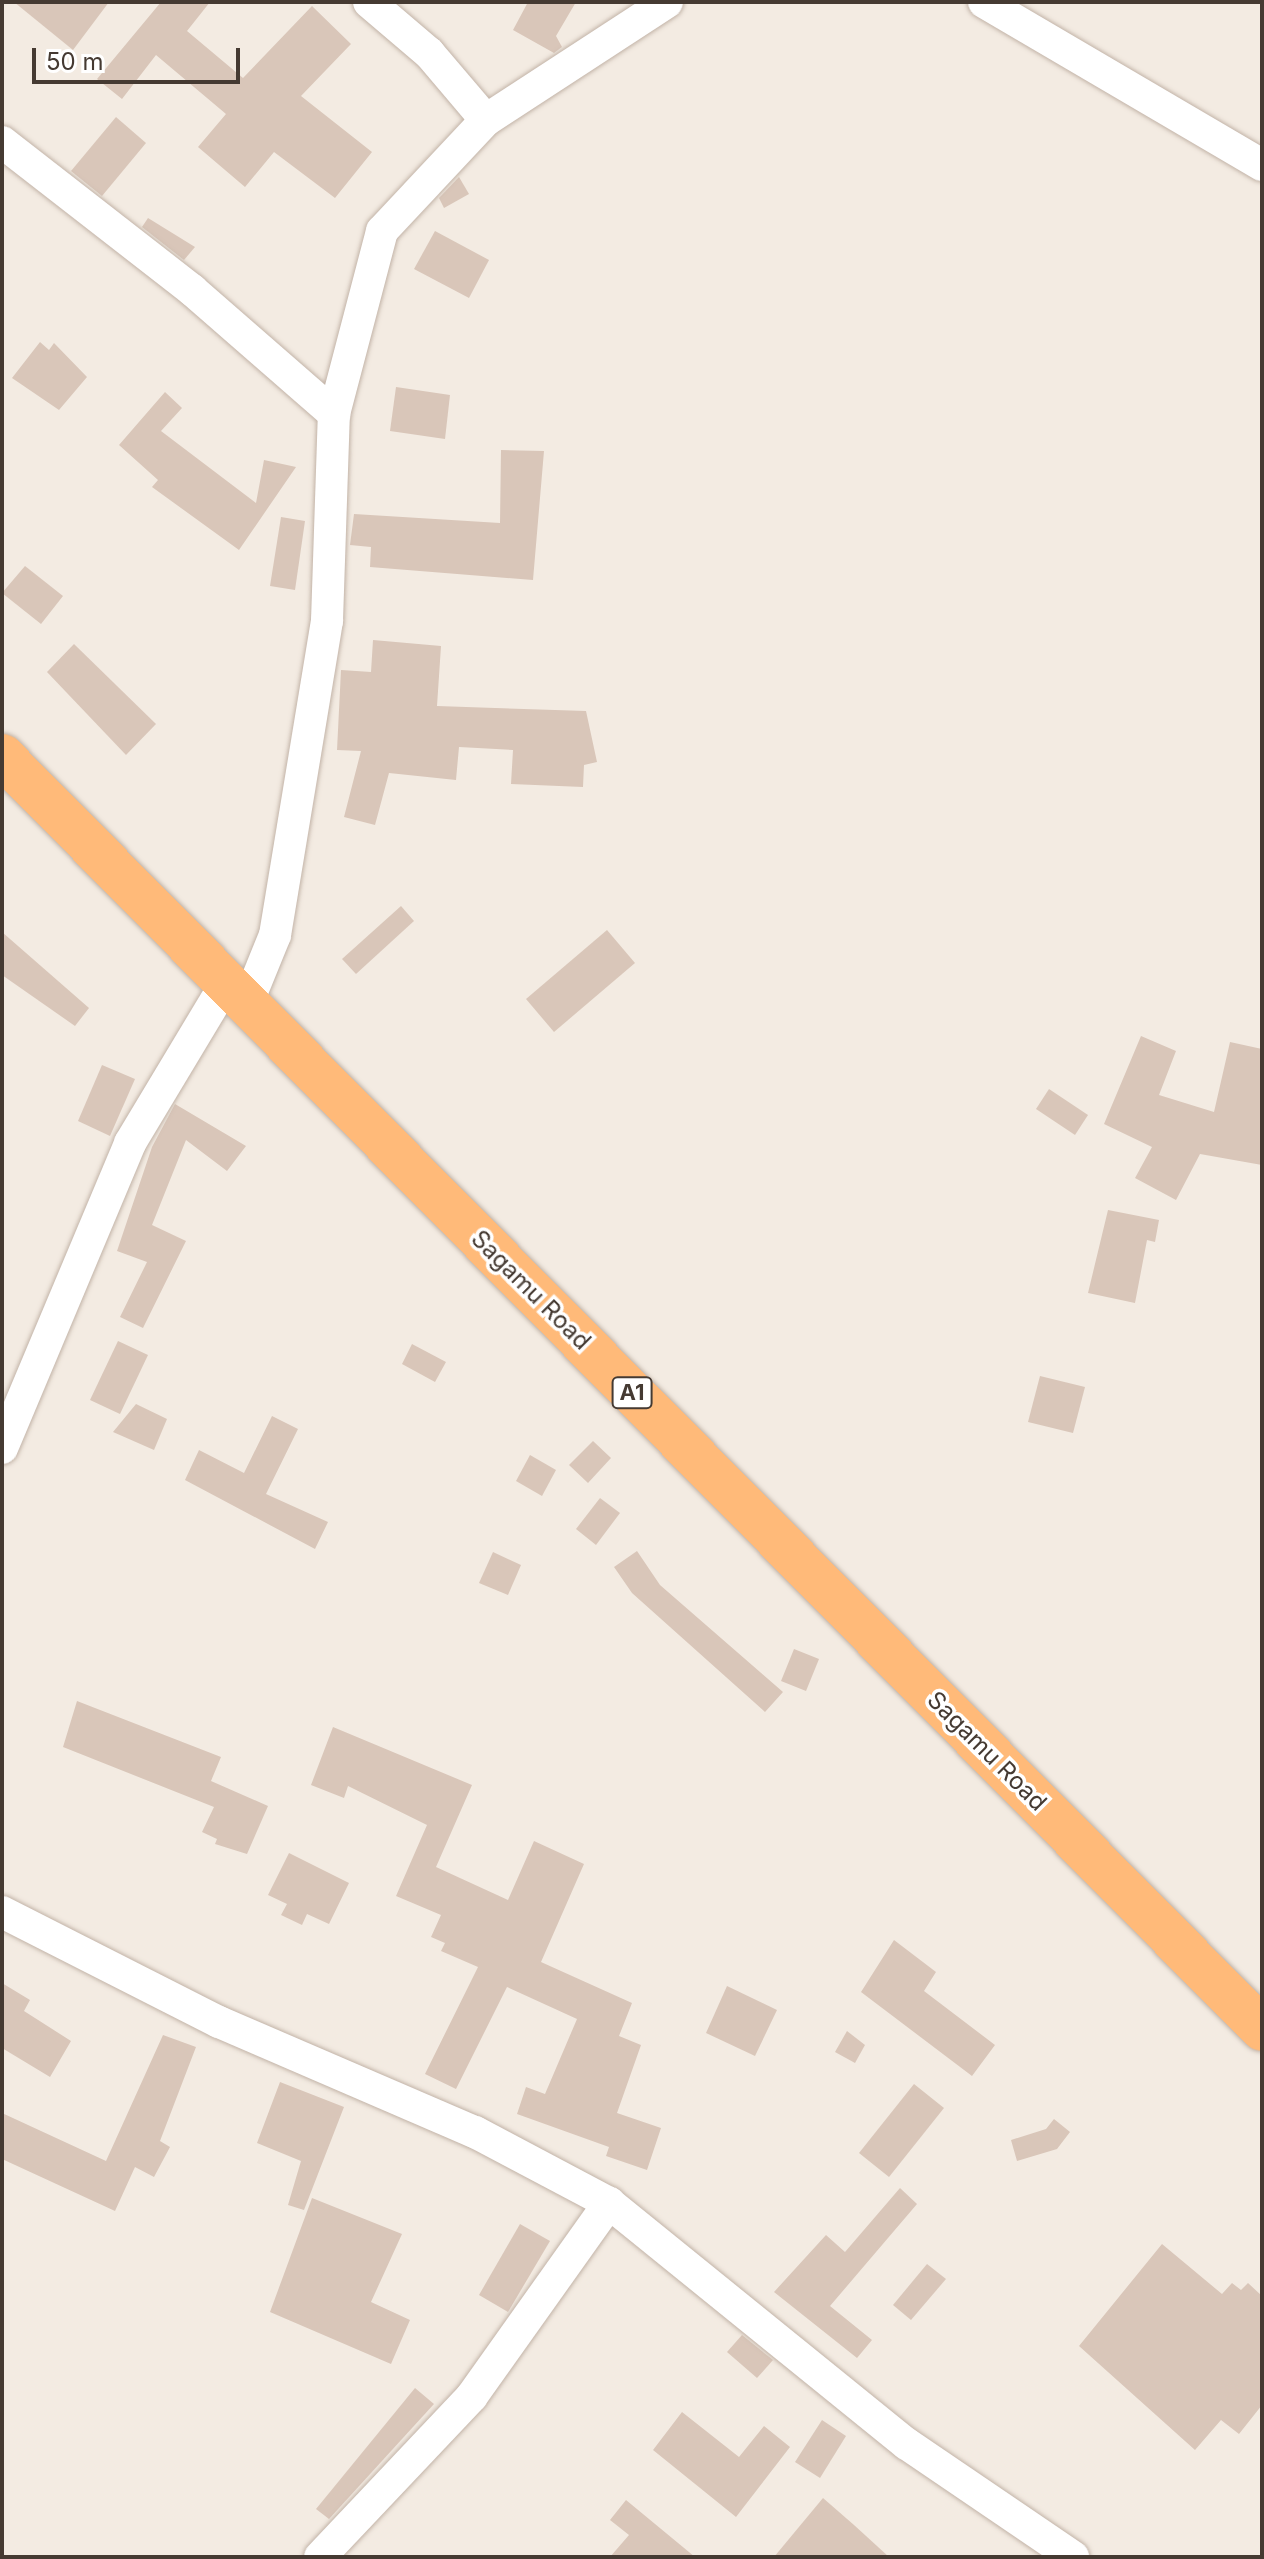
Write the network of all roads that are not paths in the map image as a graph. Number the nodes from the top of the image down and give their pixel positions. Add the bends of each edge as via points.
1 (369, 2) edge
2 (667, 2) edge
3 (984, 2) edge
4 (486, 120) junction
5 (2, 142) edge
6 (1262, 165) edge
7 (334, 414) junction
8 (2, 756) edge
9 (236, 994) junction
10 (2, 1448) edge
11 (2, 1912) edge
12 (1262, 2029) edge
13 (609, 2203) junction
14 (320, 2557) edge
15 (1073, 2557) edge

1 - 4 street via 429,53
2 - 4 street
3 - 6 street
4 - 7 street via 382,231
5 - 7 street via 192,290
7 - 9 street via 327,621 275,935
8 - 9 highway, Sagamu Road / A1
9 - 10 street via 130,1143
9 - 12 highway, Sagamu Road / A1
11 - 13 street via 219,2022 475,2132
13 - 14 street via 472,2396
13 - 15 street via 907,2444

